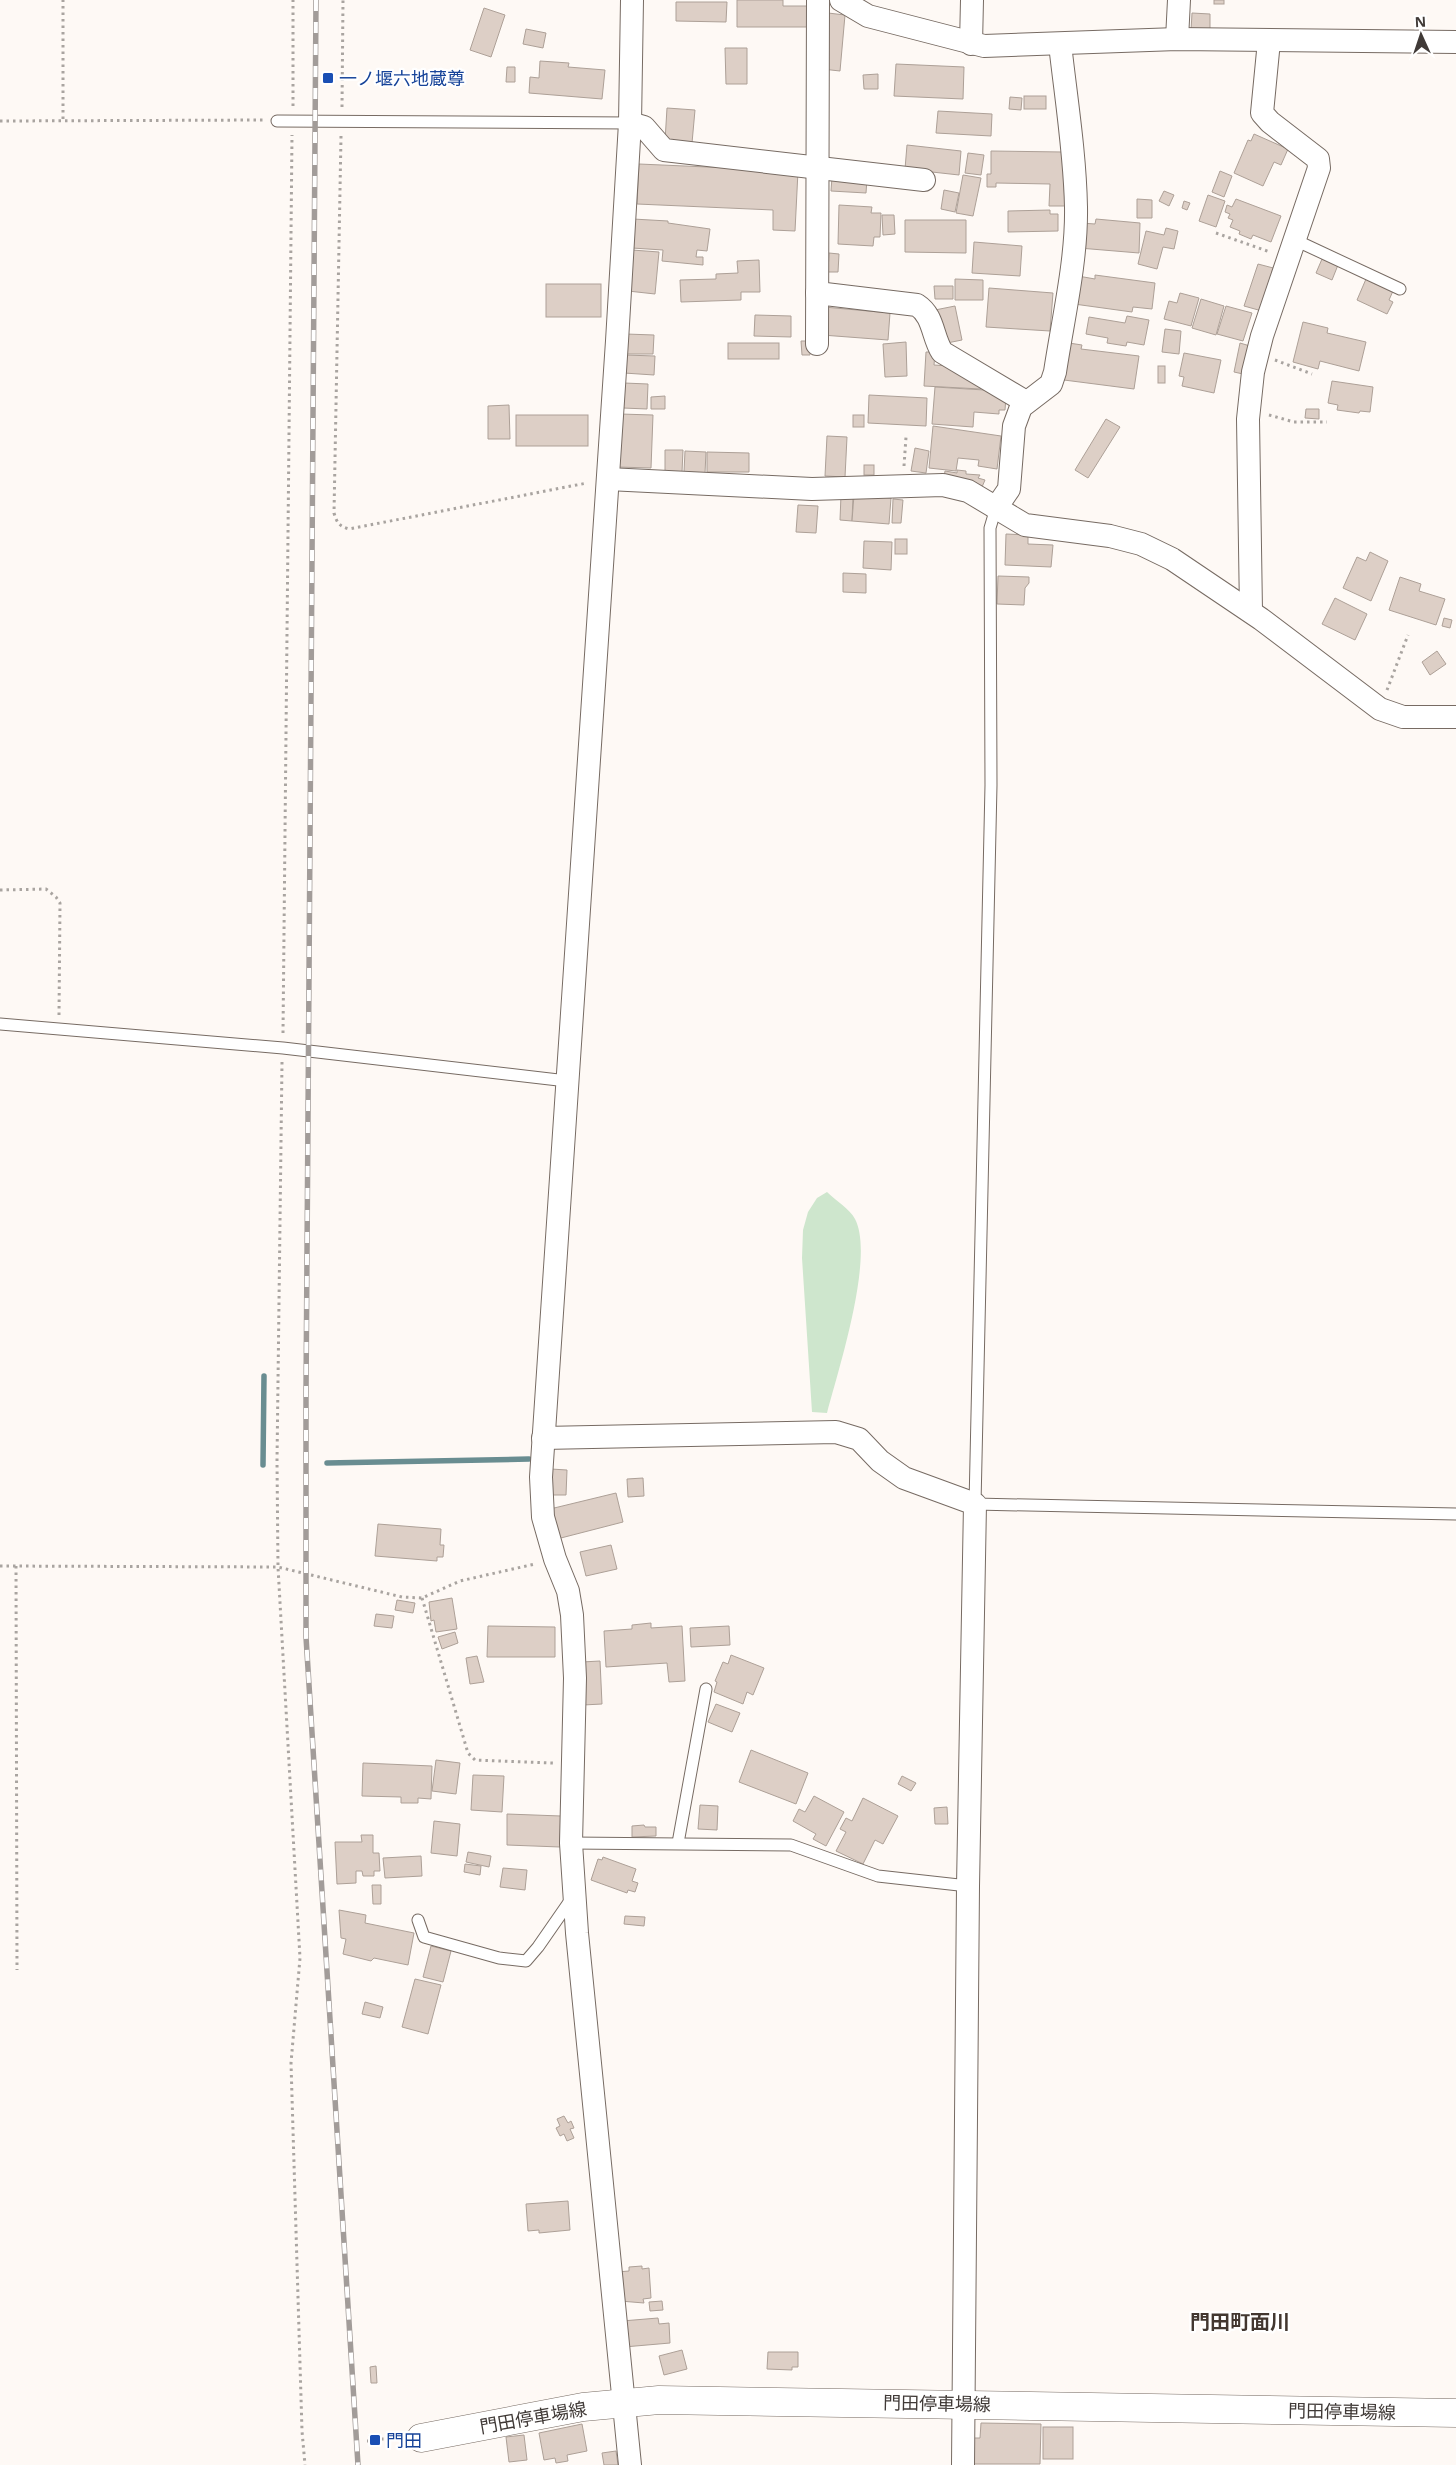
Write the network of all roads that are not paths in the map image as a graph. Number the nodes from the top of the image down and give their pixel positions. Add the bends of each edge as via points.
1 (632, 0) edge
2 (818, 0) edge
3 (841, 0) edge
4 (972, 0) edge
5 (1179, 0) edge
6 (1176, 39) junction
7 (1269, 41) junction
8 (1456, 42) edge
9 (972, 44) junction
10 (1060, 44) junction
11 (277, 120) road end
12 (630, 123) junction
13 (818, 168) junction
14 (924, 180) dead end
15 (1292, 249) junction
16 (1400, 289) dead end
17 (817, 293) junction
18 (817, 344) dead end
19 (1026, 402) junction
20 (608, 479) junction
21 (996, 508) junction
22 (1250, 611) junction
23 (1456, 717) edge
24 (0, 1024) edge
25 (567, 1081) junction
26 (543, 1438) junction
27 (975, 1504) junction
28 (1456, 1514) edge
29 (706, 1689) dead end
30 (571, 1843) junction
31 (678, 1843) junction
32 (968, 1886) junction
33 (575, 1894) junction
34 (418, 1920) dead end
35 (625, 2402) junction
36 (963, 2403) junction
37 (1456, 2413) edge
38 (421, 2438) dead end
39 (630, 2465) edge
40 (962, 2465) edge

1 - 12 street
2 - 13 street
3 - 9 street via 868,16
4 - 9 street
5 - 6 street
6 - 7 street
6 - 10 street
7 - 8 street
7 - 15 street via 1262,113 1318,158 1319,168
9 - 10 street via 1007,47
10 - 19 street via 1074,167 1076,208 1073,245 1055,372 1051,384
11 - 12 lane
12 - 13 street via 644,127 664,150
12 - 20 street
13 - 14 street
13 - 17 street
15 - 16 lane
15 - 22 street via 1253,372 1249,409
17 - 18 street
17 - 19 street via 917,305 926,311 942,352
19 - 21 street via 1014,426 1009,489
20 - 21 street via 812,489 943,485 968,491
20 - 25 street
21 - 22 street via 1025,524 1110,536 1141,544 1172,559
21 - 27 lane via 990,528 991,785
22 - 23 street via 1380,709 1403,717
24 - 25 lane via 283,1048
25 - 26 street
26 - 27 street via 836,1432 859,1439 880,1461 904,1478
26 - 30 street via 543,1517 568,1591 572,1615 575,1678
27 - 28 lane
27 - 32 street
29 - 31 lane
30 - 31 lane
30 - 33 street
31 - 32 lane via 791,1845 878,1876
32 - 36 street
33 - 34 lane via 526,1961 500,1958 424,1937
33 - 35 street via 617,2354
35 - 36 main road, 門田停車場線
35 - 38 main road, 門田停車場線
35 - 39 street
36 - 37 main road, 門田停車場線
36 - 40 street

